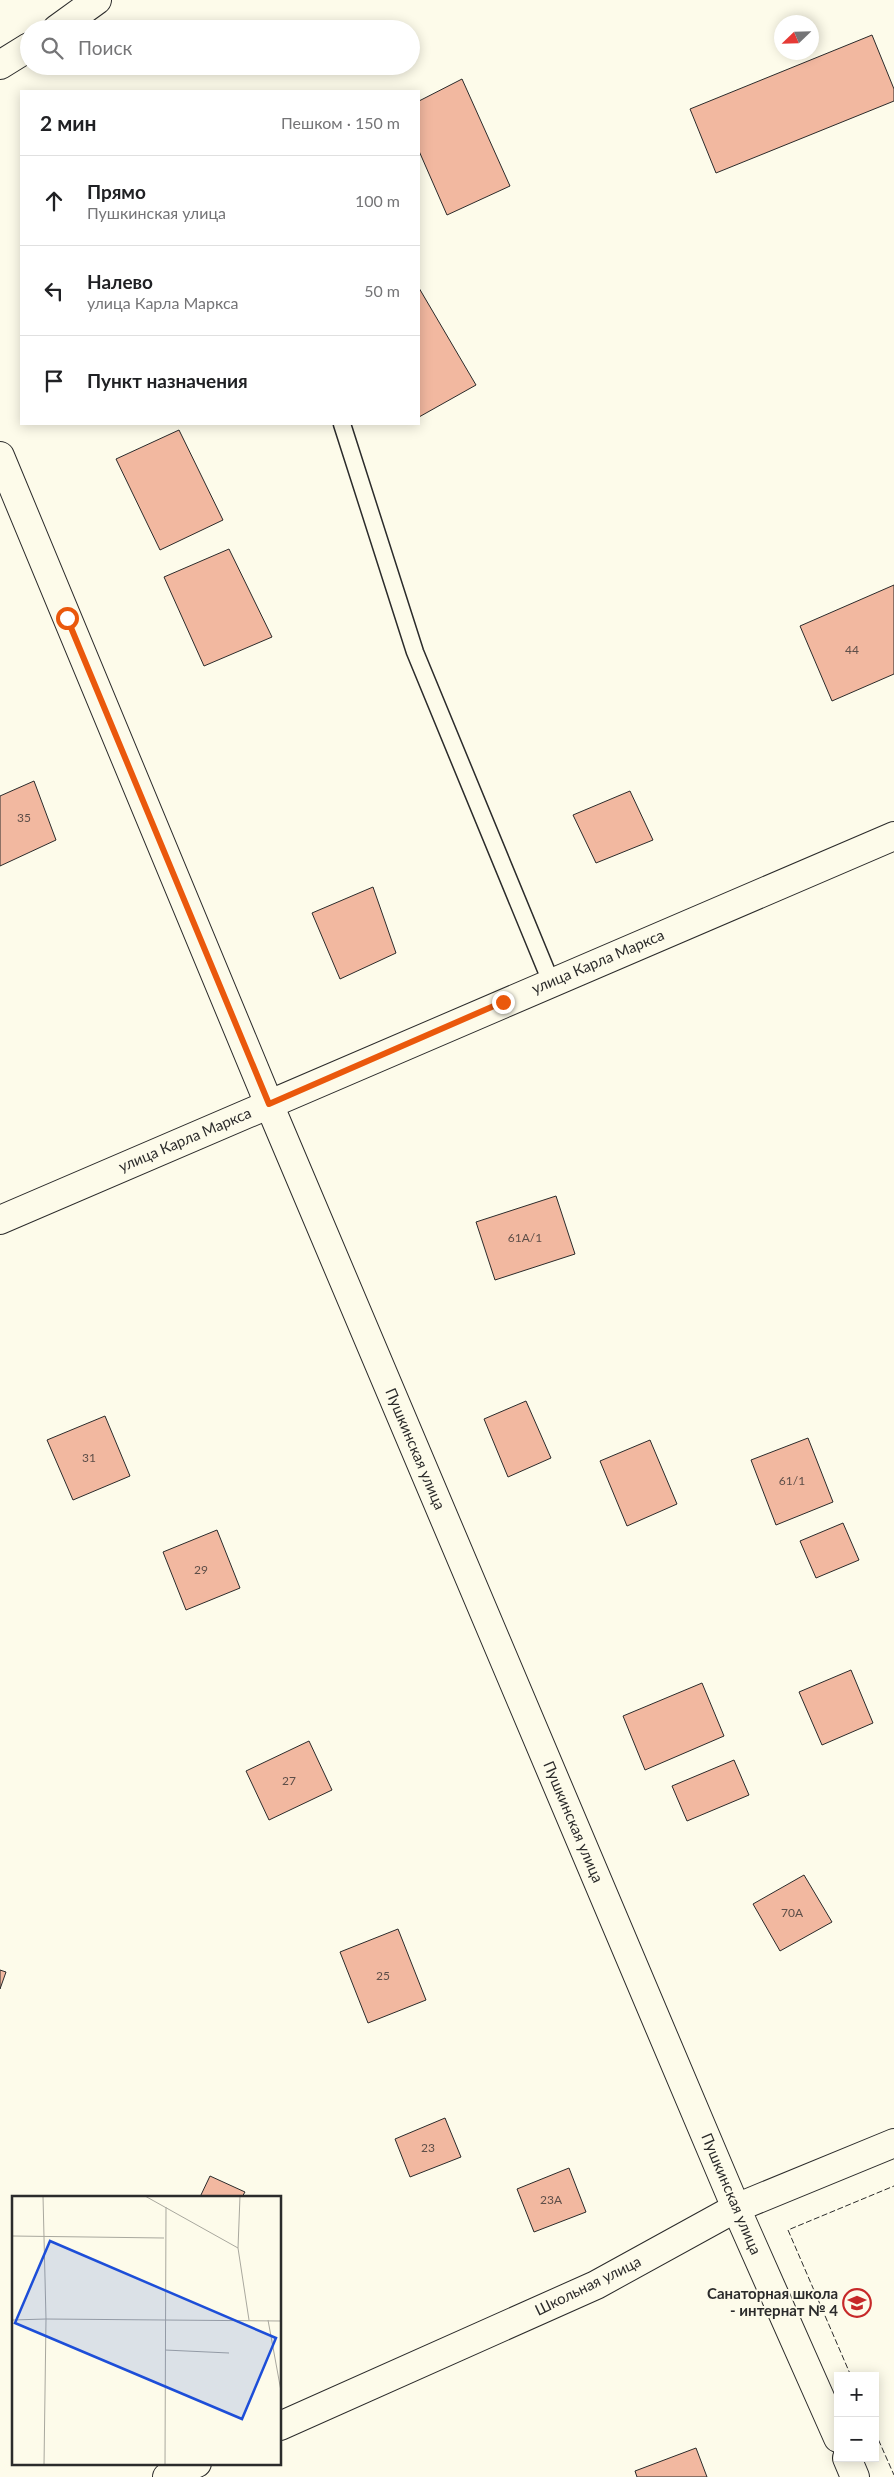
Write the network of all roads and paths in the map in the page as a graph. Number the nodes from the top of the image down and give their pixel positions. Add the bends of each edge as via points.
1 (97, 0) edge
2 (69, 20) edge
3 (20, 53) edge
4 (0, 65) edge
5 (342, 425) edge
6 (0, 456) edge
7 (894, 836) edge
8 (551, 982) junction
9 (269, 1104) junction
10 (0, 1220) edge
11 (894, 2143) edge
12 (736, 2208) junction
13 (281, 2426) edge
14 (834, 2429) edge
15 (849, 2462) edge
16 (195, 2464) edge
17 (167, 2477) edge
18 (855, 2477) edge

1 - 2 street
3 - 4 street
5 - 8 lane via 415,652
6 - 9 street, Пушкинская улица
7 - 8 street, улица Карла Маркса
8 - 9 street, улица Карла Маркса
9 - 10 street, улица Карла Маркса
9 - 12 street, Пушкинская улица
11 - 12 street, Школьная улица
12 - 13 street, Школьная улица via 596,2285
12 - 14 street, Пушкинская улица
15 - 18 street
16 - 17 street

